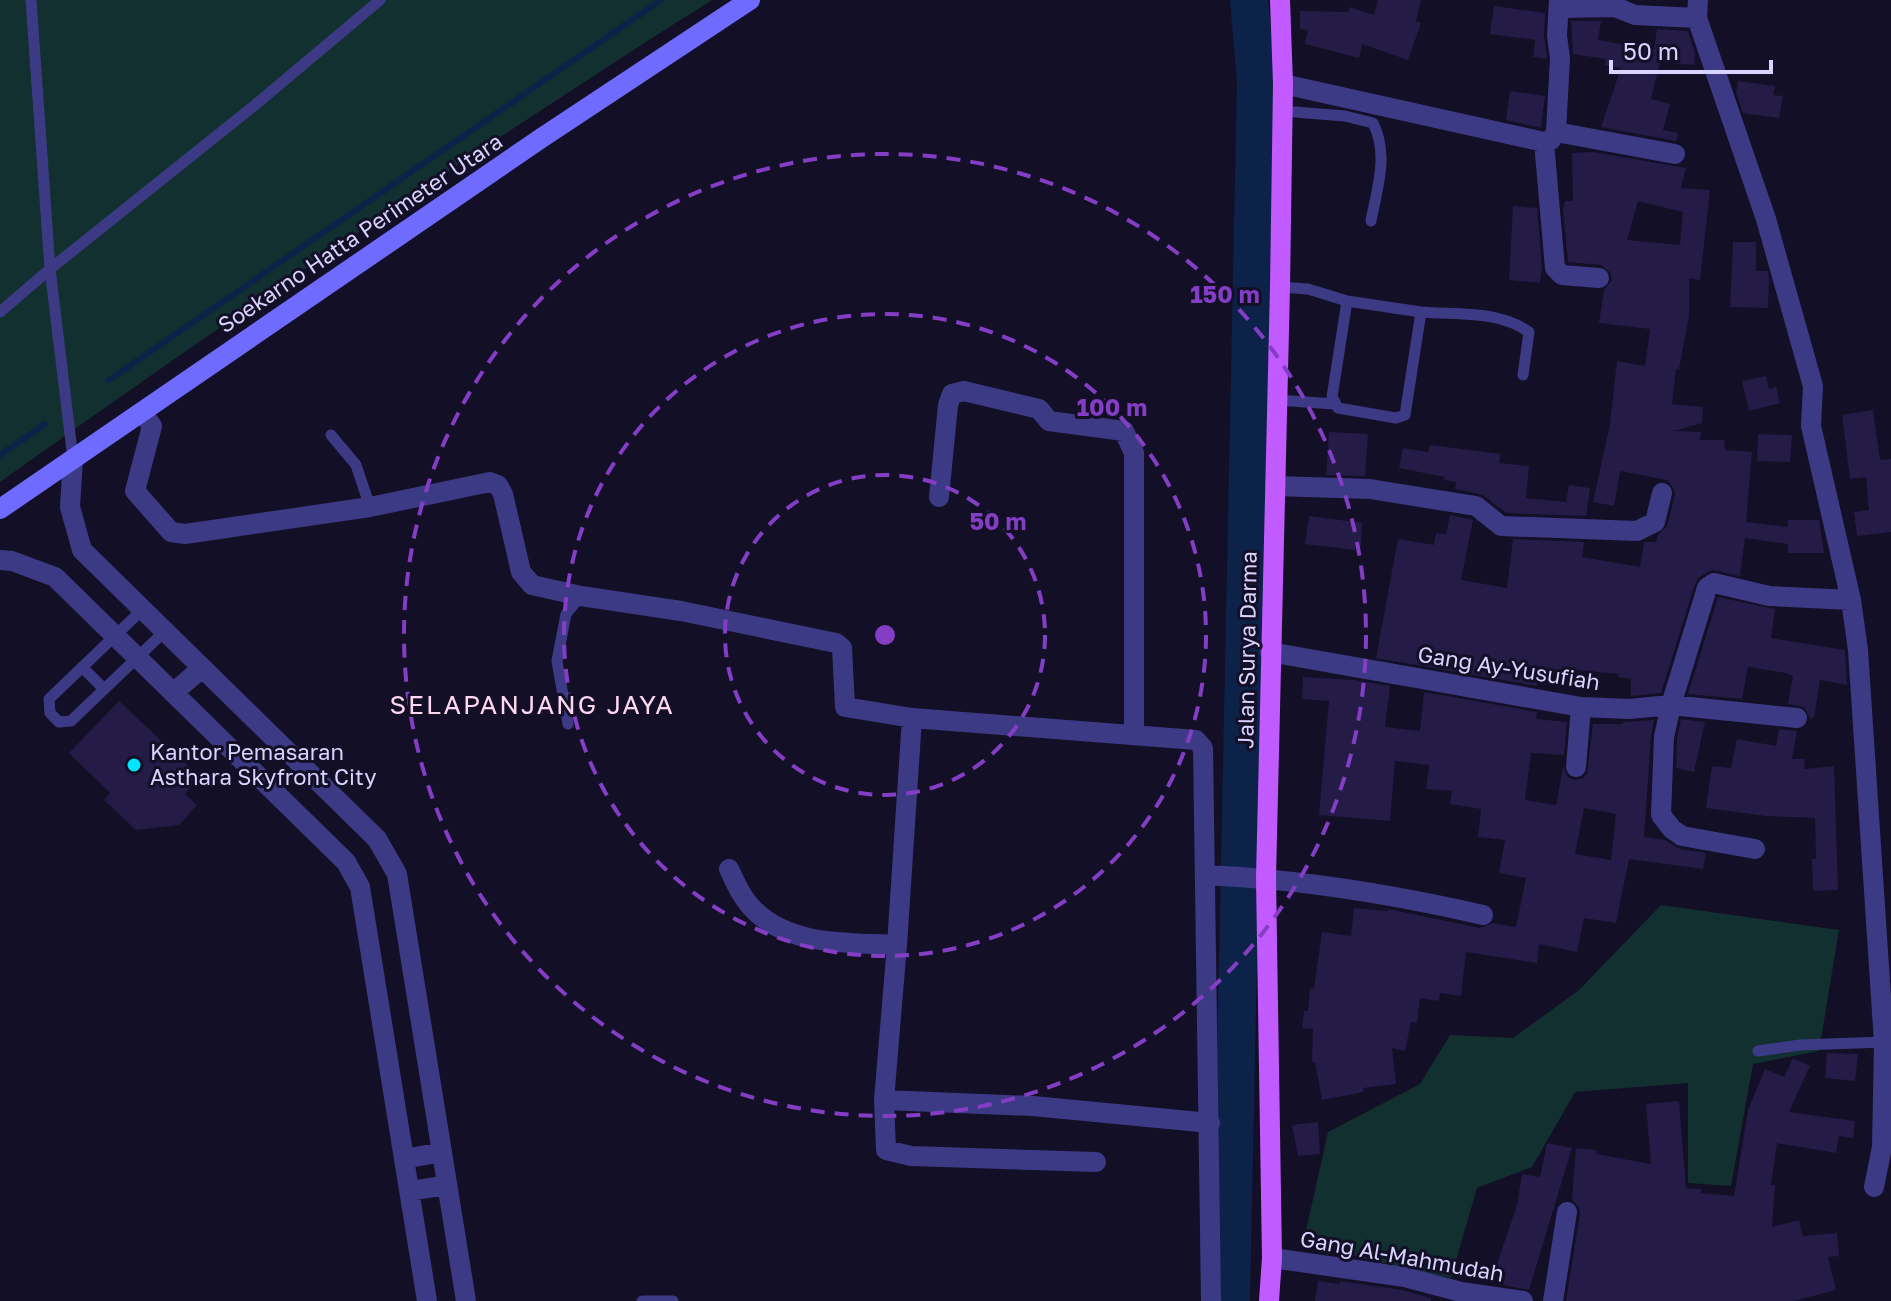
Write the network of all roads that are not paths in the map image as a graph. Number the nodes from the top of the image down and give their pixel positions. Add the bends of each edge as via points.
1 (31, 0) edge
2 (380, 0) edge
3 (750, 0) edge
4 (1280, 0) edge
5 (1559, 4) edge
6 (1698, 9) edge
7 (1283, 84) junction
8 (1282, 111) junction
9 (1550, 137) junction
10 (1675, 154) dead end
11 (1371, 221) dead end
12 (50, 269) junction
13 (1599, 278) dead end
14 (1280, 287) junction
15 (1347, 301) junction
16 (0, 312) edge
17 (1421, 312) junction
18 (1523, 375) dead end
19 (1277, 400) junction
20 (1334, 404) junction
21 (142, 412) junction
22 (331, 435) dead end
23 (73, 459) junction
24 (1275, 486) junction
25 (1662, 493) dead end
26 (939, 497) dead end
27 (370, 507) junction
28 (0, 509) edge
29 (0, 560) edge
30 (581, 596) junction
31 (1851, 600) junction
32 (143, 609) junction
33 (165, 631) junction
34 (115, 636) junction
35 (1270, 652) junction
36 (137, 657) junction
37 (82, 667) junction
38 (202, 668) junction
39 (104, 689) junction
40 (173, 693) junction
41 (1671, 705) junction
42 (1581, 707) junction
43 (912, 718) junction
44 (1797, 718) dead end
45 (568, 724) dead end
46 (1134, 733) junction
47 (1576, 767) dead end
48 (1755, 849) dead end
49 (729, 869) dead end
50 (1214, 875) junction
51 (1259, 878) junction
52 (1483, 915) dead end
53 (897, 945) junction
54 (1884, 1042) junction
55 (1758, 1051) dead end
56 (884, 1100) junction
57 (1210, 1123) junction
58 (442, 1152) junction
59 (404, 1159) junction
60 (1096, 1162) dead end
61 (447, 1185) junction
62 (1874, 1187) dead end
63 (410, 1191) junction
64 (1567, 1212) dead end
65 (1272, 1258) junction
66 (427, 1301) edge
67 (466, 1301) edge
68 (642, 1301) edge
69 (673, 1301) edge
70 (1211, 1301) edge
71 (1269, 1301) edge
72 (1523, 1301) edge
73 (1553, 1301) edge

1 - 12 lane
2 - 12 lane
3 - 21 main road, Soekarno Hatta Perimeter Utara
4 - 7 main road, Jalan Surya Darma
5 - 6 street via 1615,7 1635,15
5 - 9 street via 1560,58
6 - 31 street via 1813,386 1811,426
7 - 8 main road, Jalan Surya Darma
7 - 9 street
8 - 11 lane via 1373,123 1382,158
8 - 14 main road, Jalan Surya Darma
9 - 10 street
9 - 13 street via 1555,268 1562,275
12 - 16 lane
12 - 23 lane
14 - 15 lane
14 - 19 main road, Jalan Surya Darma
15 - 17 lane
15 - 20 lane
17 - 18 lane via 1501,317 1517,324 1529,332
17 - 20 lane via 1405,415 1396,418
19 - 20 lane
19 - 24 main road, Jalan Surya Darma
21 - 23 main road, Soekarno Hatta Perimeter Utara
21 - 27 street via 152,426 135,491 171,532
22 - 27 lane via 356,465
23 - 28 main road, Soekarno Hatta Perimeter Utara
23 - 32 street via 70,507 82,550
24 - 25 street via 1370,489 1476,506 1501,526 1637,531 1655,522
24 - 35 main road, Jalan Surya Darma
26 - 46 street via 952,394 964,391 1039,409 1049,421 1124,431 1134,453
27 - 30 street via 490,482 498,485 521,572 532,585
29 - 34 street via 55,577
30 - 43 street via 836,643 842,648 845,707
30 - 45 lane via 566,614 557,661
31 - 41 street via 1769,596 1714,583 1707,588
31 - 54 street
32 - 33 street
32 - 34 lane
33 - 36 lane
33 - 38 street
34 - 36 street
34 - 37 lane
35 - 42 street, Gang Ay-Yusufiah
35 - 51 main road, Jalan Surya Darma
36 - 39 lane
36 - 40 street
37 - 39 lane
37 - 39 lane via 49,699 50,713 59,722 71,721
38 - 40 street
38 - 58 street via 377,839 397,874
40 - 59 street via 346,862 360,887
41 - 42 street, Gang Ay-Yusufiah
41 - 44 street, Gang Ay-Yusufiah
41 - 48 street via 1664,737 1661,815 1682,836
42 - 47 street
43 - 46 street
43 - 53 street
46 - 50 street via 1196,740 1203,748
49 - 53 street via 755,911 779,929 808,938
50 - 51 street
50 - 57 street
51 - 52 street via 1401,896
51 - 65 main road, Jalan Surya Darma
53 - 56 street
54 - 55 lane
54 - 62 street via 1882,1147
56 - 57 street via 1033,1106
56 - 60 street via 886,1150 899,1155
57 - 70 street
58 - 59 street
58 - 61 street
59 - 63 street
61 - 63 street
61 - 67 street
63 - 66 street
64 - 73 street
65 - 71 main road, Jalan Surya Darma
65 - 72 street, Gang Al-Mahmudah
68 - 69 lane

